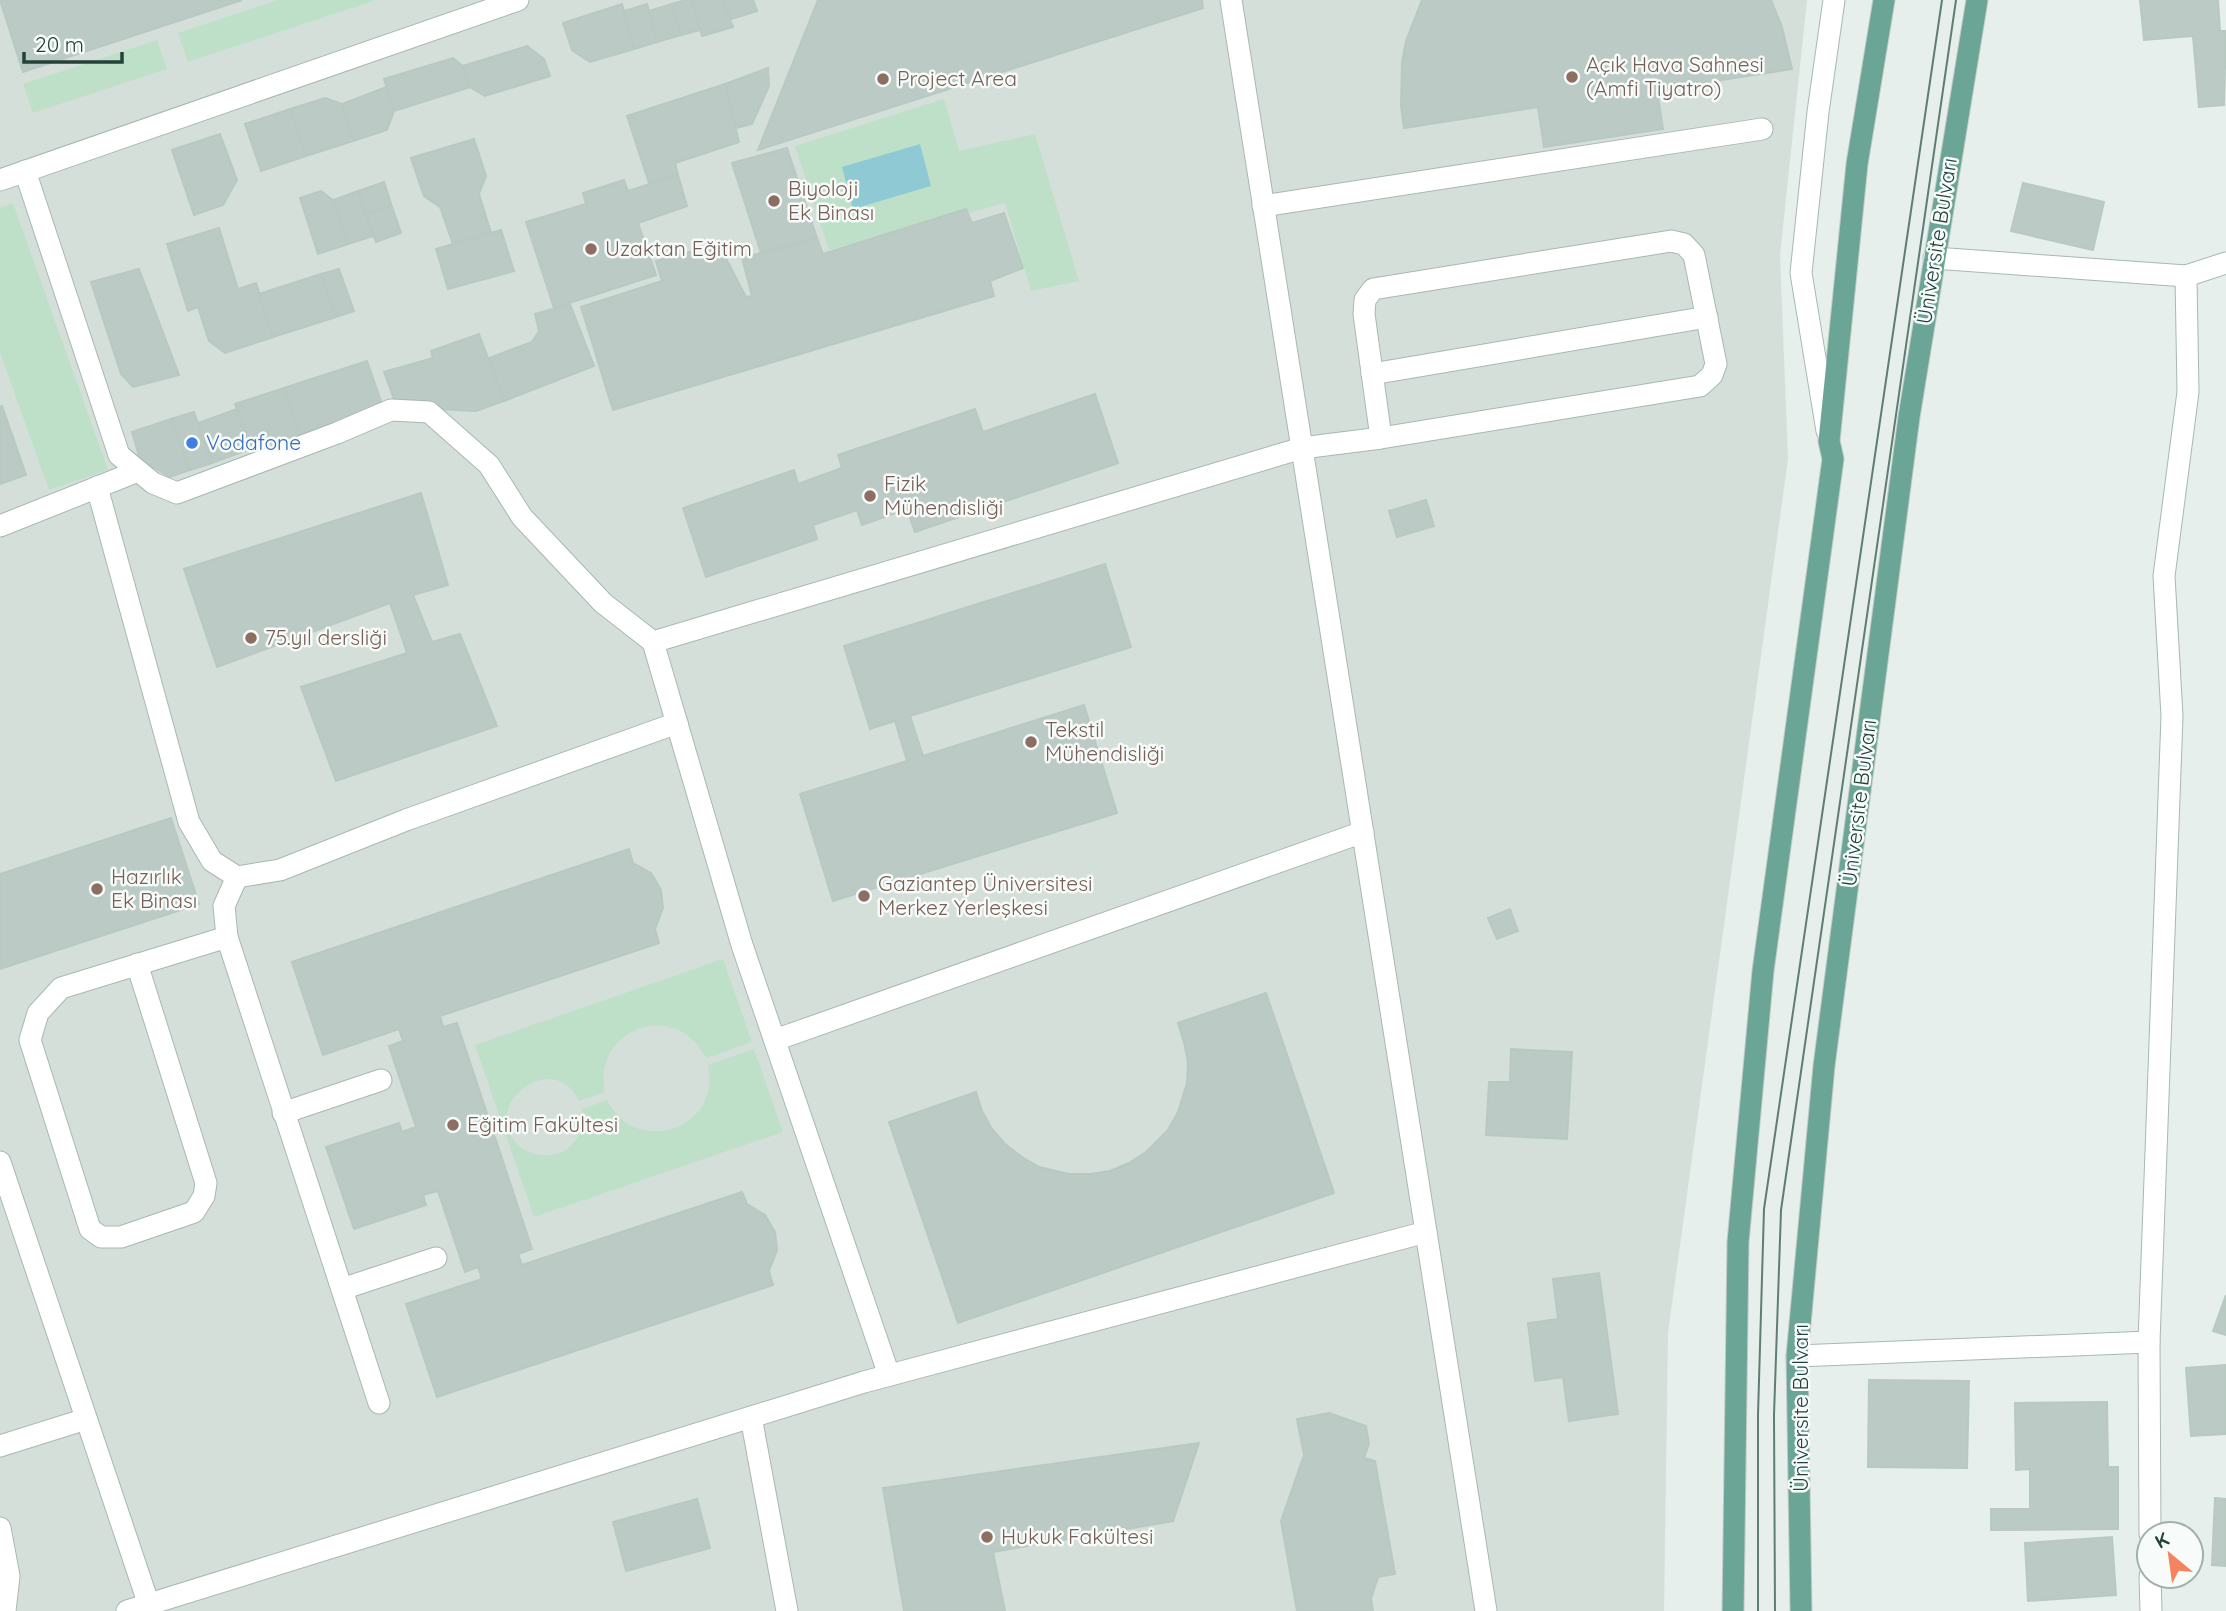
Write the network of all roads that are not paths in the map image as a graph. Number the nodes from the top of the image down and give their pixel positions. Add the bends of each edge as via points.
1 (519, 0) edge
2 (1231, 0) edge
3 (1834, 0) edge
4 (1884, 0) edge
5 (1977, 0) edge
6 (1762, 129) dead end
7 (25, 171) junction
8 (0, 180) edge
9 (1263, 206) junction
10 (1934, 258) junction
11 (2226, 263) edge
12 (2186, 276) junction
13 (1707, 317) junction
14 (1372, 374) junction
15 (1381, 438) junction
16 (1829, 442) junction
17 (1302, 448) junction
18 (138, 471) junction
19 (97, 487) junction
20 (0, 526) edge
21 (653, 642) junction
22 (677, 723) junction
23 (1363, 832) junction
24 (237, 877) junction
25 (227, 937) junction
26 (137, 964) junction
27 (775, 1040) junction
28 (382, 1080) dead end
29 (283, 1113) junction
30 (0, 1163) edge
31 (1426, 1232) junction
32 (436, 1258) dead end
33 (342, 1289) junction
34 (2150, 1342) junction
35 (1797, 1356) junction
36 (889, 1376) junction
37 (379, 1403) dead end
38 (751, 1418) junction
39 (86, 1419) junction
40 (0, 1446) edge
41 (2150, 1520) edge
42 (0, 1528) edge
43 (2150, 1590) edge
44 (150, 1608) edge
45 (5, 1611) edge
46 (127, 1611) edge
47 (787, 1611) edge
48 (1486, 1611) edge
49 (1733, 1611) edge
50 (1801, 1611) edge
51 (2151, 1611) edge

1 - 7 street
2 - 9 street
3 - 16 street via 1801,273
4 - 16 main road via 1857,164
5 - 10 main road, Üniversite Bulvarı
6 - 9 street
7 - 8 street
7 - 18 street via 119,455
9 - 17 street
10 - 12 street
10 - 35 main road, Üniversite Bulvarı via 1824,1066
11 - 12 street
12 - 34 street via 2188,392 2164,576 2172,716
13 - 14 street
13 - 14 street via 1693,255 1684,244 1671,241 1373,289 1365,300 1364,314
13 - 15 street via 1716,364 1700,386
14 - 15 street
15 - 17 street
16 - 49 main road via 1833,459 1763,971 1738,1242
17 - 21 street
17 - 23 street
18 - 19 street
18 - 21 street via 177,493 391,410 429,412 489,465 522,517 603,603
19 - 20 street
19 - 24 street via 189,822 212,861
21 - 22 street
22 - 24 street via 280,870
22 - 27 street via 741,945
23 - 27 street
23 - 31 street
24 - 25 street via 224,906
25 - 26 street
25 - 29 street
26 - 26 street via 61,988 38,1013 30,1040 90,1229 101,1237 121,1237 194,1212 206,1183
27 - 36 street
28 - 29 street
29 - 33 street
30 - 39 street
31 - 36 street
31 - 48 street
32 - 33 street
33 - 37 street
34 - 35 street
34 - 41 street
35 - 50 main road, Üniversite Bulvarı
36 - 38 street
38 - 44 street
38 - 47 street
39 - 40 street
39 - 44 street
42 - 45 street via 9,1576
43 - 51 street
44 - 46 street

